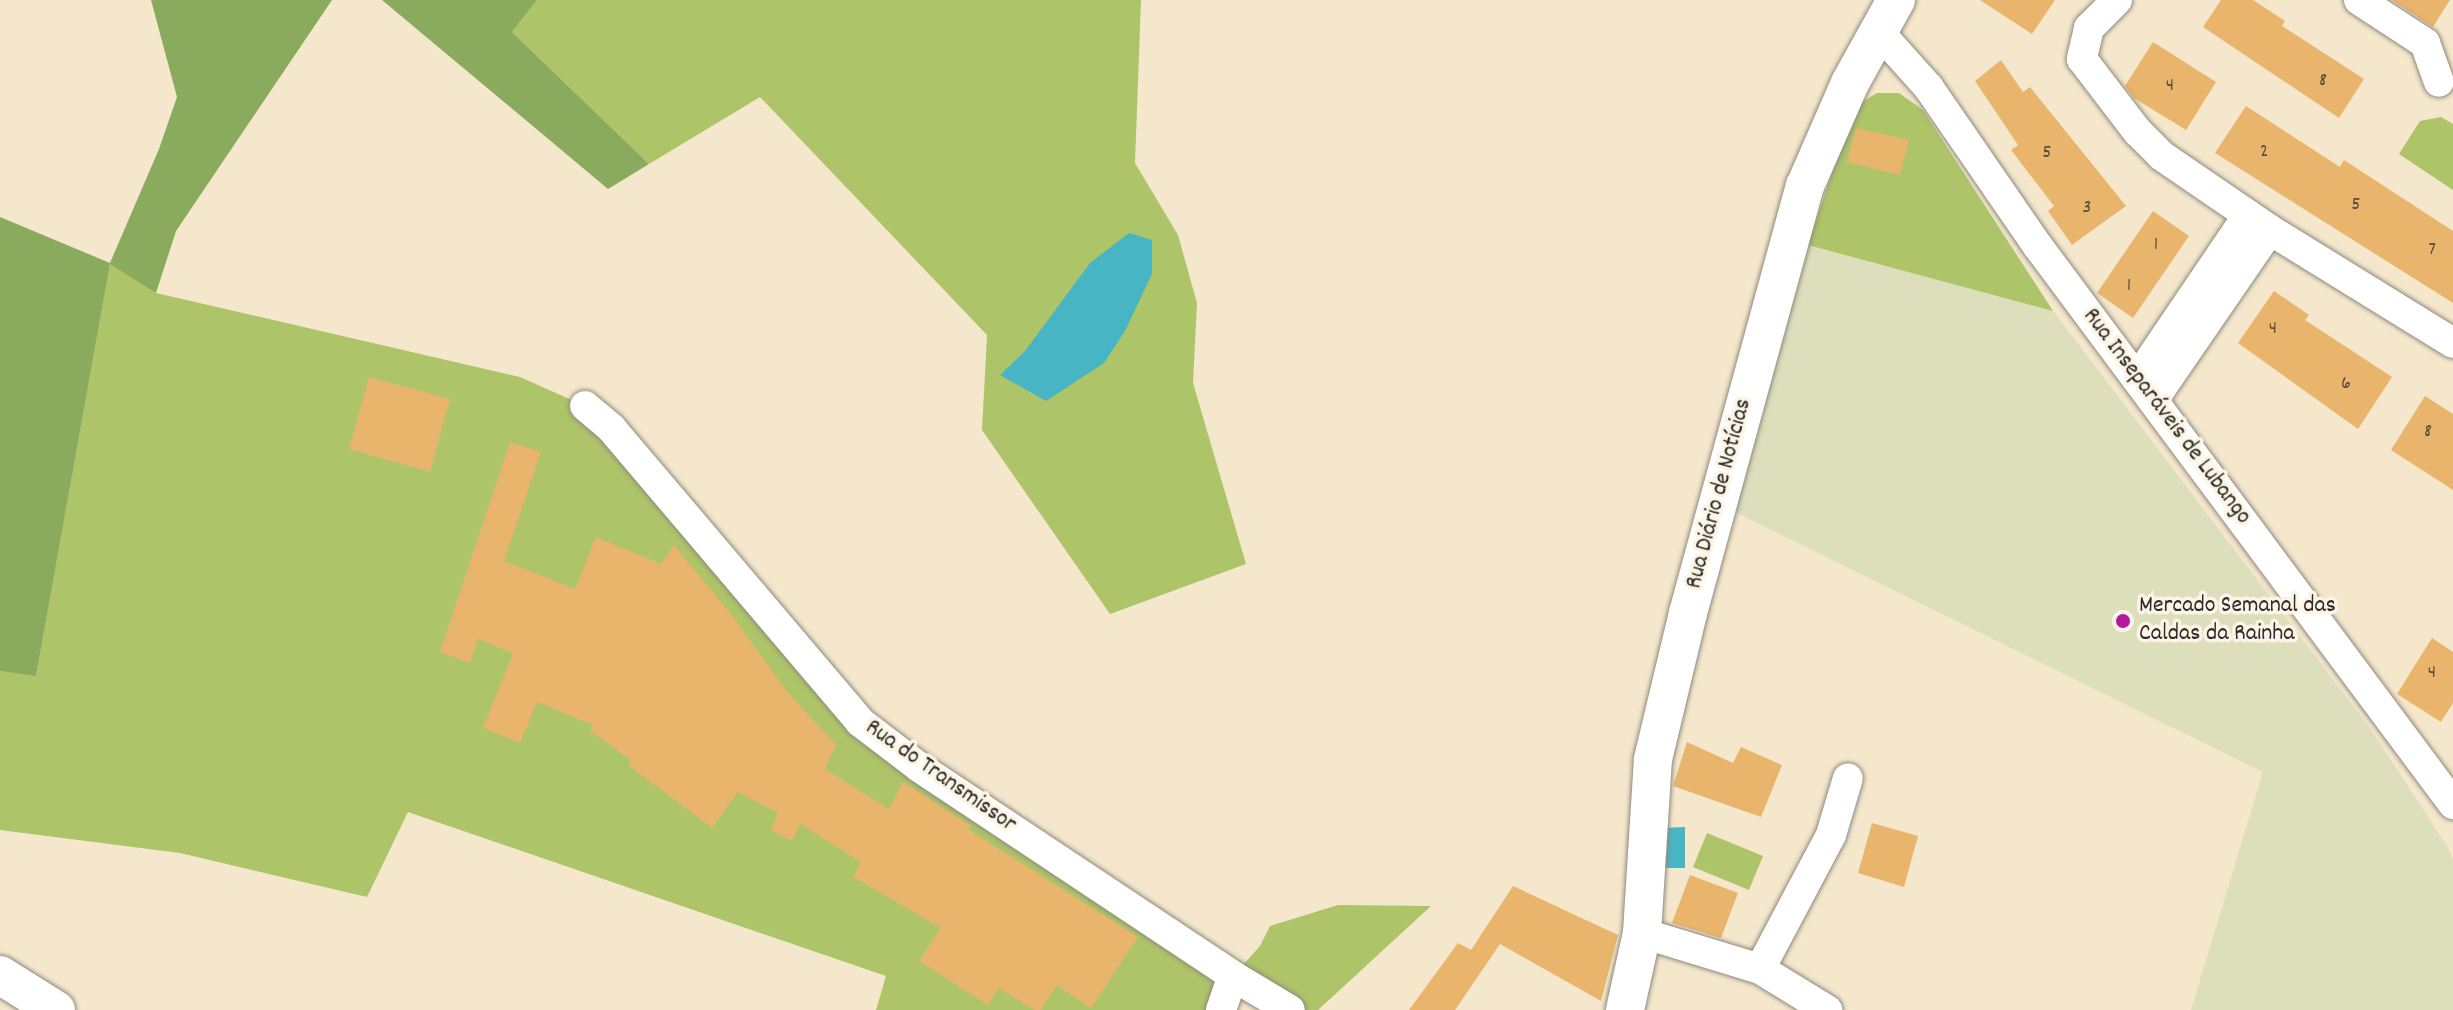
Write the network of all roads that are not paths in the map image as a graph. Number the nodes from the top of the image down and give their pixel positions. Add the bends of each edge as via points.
1 (2117, 0) edge
2 (2359, 0) edge
3 (1887, 15) edge
4 (2439, 82) dead end
5 (2259, 223) junction
6 (2453, 343) edge
7 (2145, 390) junction
8 (585, 406) dead end
9 (1848, 778) dead end
10 (2453, 804) edge
11 (1642, 933) junction
12 (1760, 969) junction
13 (0, 975) edge
14 (1233, 976) junction
15 (56, 1010) edge
16 (1221, 1010) edge
17 (1290, 1010) edge
18 (1625, 1010) edge
19 (1827, 1010) edge

1 - 5 street via 2089,28 2082,59 2162,156
2 - 4 street via 2425,43
3 - 7 street, Rua Inseparáveis de Lubango via 1981,167
3 - 11 main road, Rua Diário de Notícias via 1831,121 1805,186 1688,613 1650,784
5 - 6 street
5 - 7 street
7 - 10 street, Rua Inseparáveis de Lubango
8 - 14 street, Rua do Transmissor via 611,428 860,722
9 - 12 street via 1831,835
11 - 12 street
11 - 18 main road, Rua Diário de Notícias
12 - 19 street
13 - 15 main road
14 - 16 street
14 - 17 street, Rua do Transmissor

